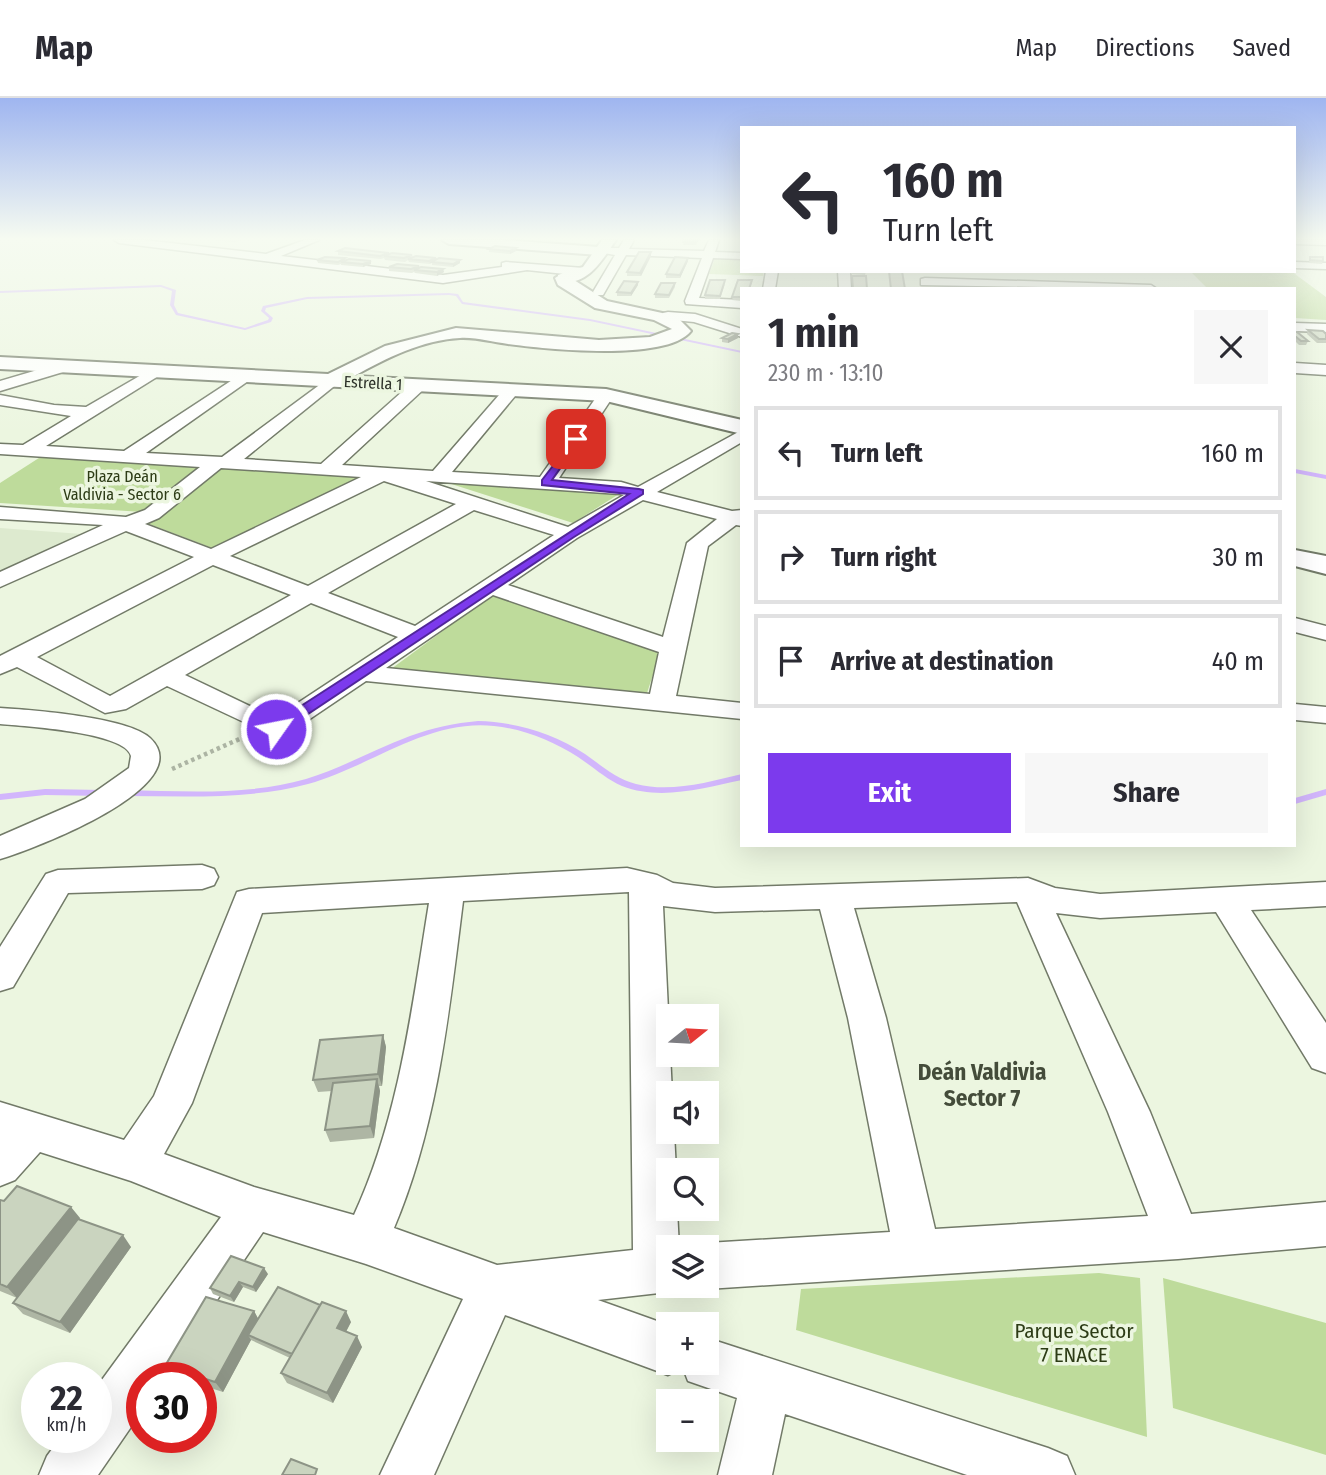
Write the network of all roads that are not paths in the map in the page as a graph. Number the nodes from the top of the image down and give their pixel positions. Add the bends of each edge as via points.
1 (601, 304) edge
2 (656, 316) junction
3 (1296, 327) edge
4 (1326, 328) edge
5 (740, 332) edge
6 (0, 363) edge
7 (68, 366) junction
8 (1296, 368) edge
9 (1326, 370) edge
10 (155, 372) junction
11 (246, 376) junction
12 (333, 380) junction
13 (419, 385) junction
14 (0, 386) edge
15 (512, 390) junction
16 (606, 395) junction
17 (0, 400) edge
18 (91, 412) junction
19 (740, 427) edge
20 (740, 436) edge
21 (0, 449) edge
22 (27, 451) junction
23 (128, 457) junction
24 (223, 462) junction
25 (0, 467) edge
26 (325, 470) junction
27 (383, 474) junction
28 (439, 475) junction
29 (546, 483) junction
30 (639, 492) junction
31 (472, 503) junction
32 (0, 513) edge
33 (739, 518) edge
34 (128, 524) junction
35 (570, 534) junction
36 (213, 556) junction
37 (1296, 558) edge
38 (1326, 565) edge
39 (0, 580) edge
40 (490, 587) junction
41 (307, 594) junction
42 (1296, 625) edge
43 (1325, 635) edge
44 (418, 636) junction
45 (671, 648) junction
46 (9, 661) edge
47 (362, 673) junction
48 (167, 676) junction
49 (662, 702) junction
50 (740, 710) edge
51 (1296, 712) edge
52 (1326, 715) edge
53 (0, 716) edge
54 (0, 848) edge
55 (202, 877) dead end
56 (645, 883) junction
57 (448, 890) junction
58 (1028, 890) junction
59 (1326, 894) edge
60 (833, 895) junction
61 (1226, 900) junction
62 (0, 977) edge
63 (1326, 1056) edge
64 (15, 1126) edge
65 (132, 1162) junction
66 (0, 1166) edge
67 (254, 1208) junction
68 (1326, 1224) edge
69 (661, 1235) edge
70 (1178, 1237) junction
71 (366, 1241) junction
72 (917, 1253) junction
73 (719, 1265) edge
74 (656, 1270) edge
75 (492, 1289) junction
76 (656, 1346) edge
77 (719, 1368) edge
78 (765, 1384) junction
79 (112, 1409) edge
80 (82, 1453) edge
81 (66, 1475) edge
82 (407, 1475) edge
83 (745, 1475) edge
84 (1048, 1475) edge

1 - 2 street
2 - 5 street via 695,318
2 - 12 street via 678,324 681,333 601,345 456,333 369,358
3 - 4 street
6 - 7 street, Estrella 1
7 - 10 street, Estrella 1
7 - 14 street
8 - 9 street
10 - 11 street, Estrella 1
10 - 18 street
11 - 12 street, Estrella 1
11 - 23 street
12 - 13 street, Estrella 1
12 - 24 street
13 - 15 street, Estrella 1
13 - 26 street
15 - 16 street, Estrella 1
15 - 28 street
16 - 19 street, Estrella 1
16 - 29 street
17 - 18 street
18 - 22 street
20 - 30 street
21 - 22 street
22 - 23 street
22 - 25 street
23 - 24 street
24 - 26 street
24 - 34 street via 152,514
26 - 27 street
27 - 28 street
27 - 31 street
27 - 36 street
28 - 29 street
29 - 30 street
30 - 33 street
30 - 35 street
31 - 35 street
31 - 41 street
32 - 34 street
33 - 45 street via 698,543
34 - 36 street
34 - 39 street
35 - 40 street
36 - 41 street
36 - 46 street
37 - 38 street
40 - 44 street
40 - 45 street
41 - 44 street
41 - 48 street
42 - 43 street
44 - 47 street
45 - 49 street
46 - 48 street via 105,705 117,704
47 - 48 street via 276,729
47 - 49 street
49 - 50 street
51 - 52 street
53 - 54 street via 106,732 135,740 146,753 141,773 118,793
55 - 62 street via 58,882
56 - 57 street via 627,880
56 - 60 street via 667,895 715,900
56 - 69 street
57 - 65 street via 249,901 172,1103
57 - 71 street via 426,1033 395,1172
58 - 60 street
58 - 61 street via 1050,900 1100,906
58 - 70 street via 1129,1112
59 - 61 street
60 - 72 street via 867,1017
61 - 63 street
64 - 65 street
64 - 66 street
65 - 67 street
67 - 71 street
67 - 79 street
68 - 70 street
70 - 72 street
71 - 75 street
72 - 73 street
74 - 75 street
75 - 76 street
75 - 82 street
77 - 78 street
78 - 83 street
78 - 84 street
80 - 81 street

